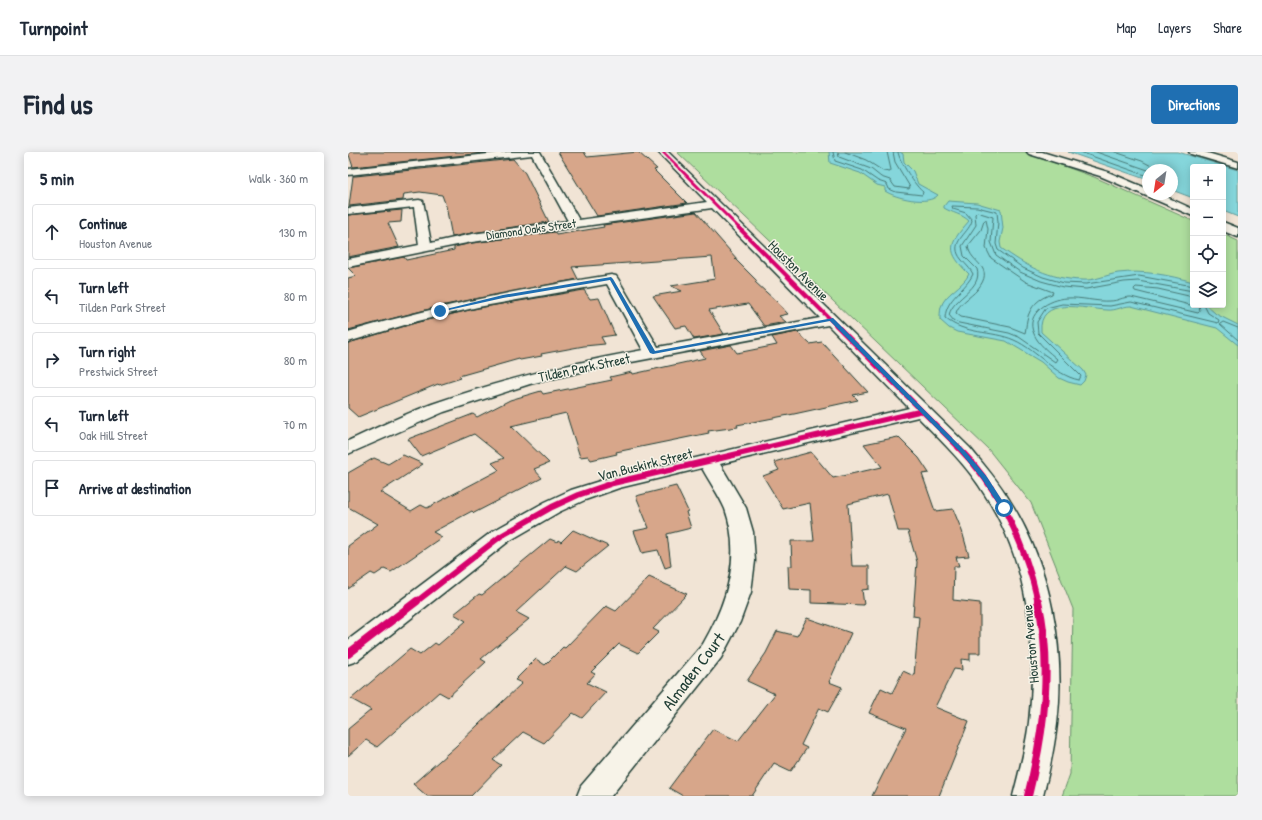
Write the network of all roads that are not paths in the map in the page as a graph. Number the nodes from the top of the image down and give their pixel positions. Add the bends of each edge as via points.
1 (535, 152) edge
2 (663, 152) edge
3 (1032, 152) edge
4 (1194, 152) edge
5 (1238, 165) edge
6 (348, 172) edge
7 (1142, 190) edge
8 (1164, 200) edge
9 (716, 204) junction
10 (348, 211) edge
11 (1190, 212) edge
12 (575, 223) junction
13 (1226, 227) edge
14 (1238, 233) edge
15 (425, 246) junction
16 (348, 263) edge
17 (831, 320) junction
18 (348, 337) edge
19 (653, 353) junction
20 (921, 411) junction
21 (348, 448) edge
22 (708, 461) junction
23 (348, 654) edge
24 (592, 796) edge
25 (1028, 796) edge

1 - 6 street via 408,162
1 - 12 street
2 - 9 street, Houston Avenue
3 - 7 street via 1104,174
4 - 5 street
8 - 11 street
9 - 12 street, Diamond Oaks Street
9 - 17 street, Houston Avenue
10 - 15 street via 419,203
12 - 15 street, Diamond Oaks Street
13 - 14 street
15 - 16 street, Diamond Oaks Street
17 - 19 street, Tilden Park Street
17 - 20 street, Houston Avenue
18 - 19 street via 407,319 471,304 611,279
19 - 21 street, Tilden Park Street via 560,371 481,393 408,420
20 - 22 street, Van Buskirk Street
20 - 25 street, Houston Avenue via 963,452 988,484 1004,508 1021,543 1034,579 1042,615 1047,668 1044,721
22 - 23 street, Van Buskirk Street via 613,483 578,495 530,518 501,536
22 - 24 street, Almaden Court via 735,508 742,532 744,561 740,592 728,622 712,651

